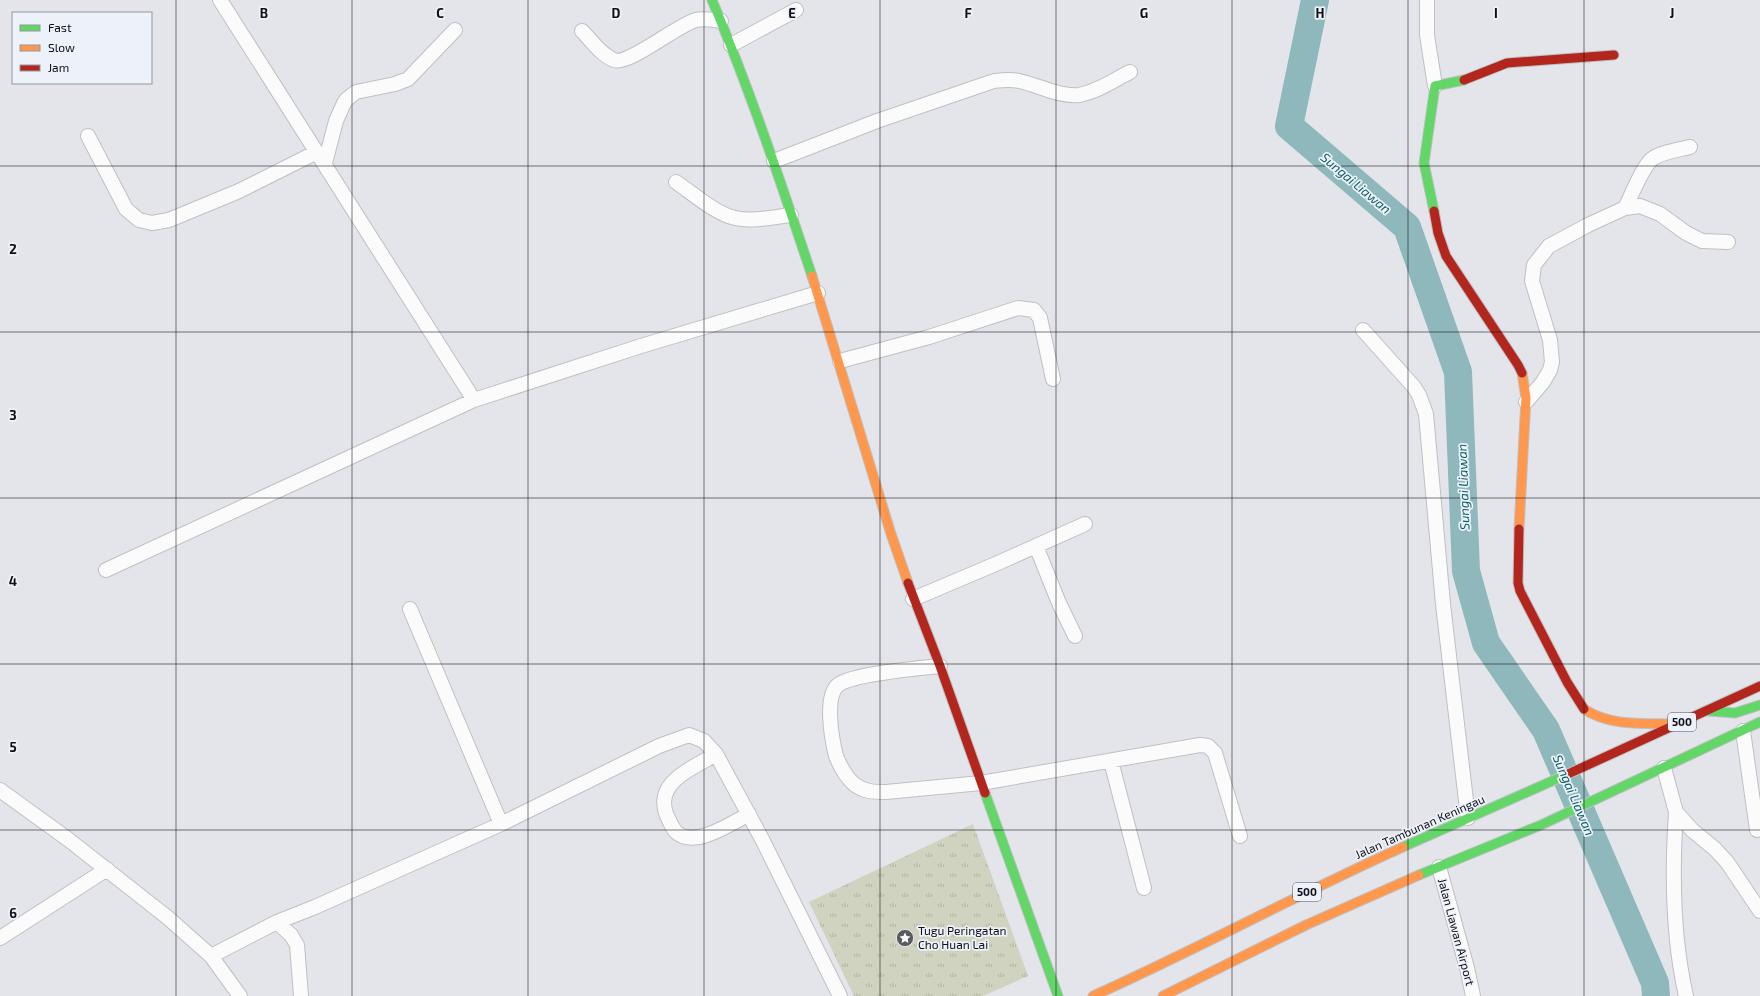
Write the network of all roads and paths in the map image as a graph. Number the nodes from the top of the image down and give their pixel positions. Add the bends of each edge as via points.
1 (220, 0) edge
2 (712, 0) edge
3 (1427, 0) edge
4 (796, 10) dead end
5 (721, 21) junction
6 (455, 30) dead end
7 (582, 31) dead end
8 (731, 45) junction
9 (1614, 54) dead end
10 (1130, 72) dead end
11 (1435, 86) junction
12 (88, 136) dead end
13 (1690, 147) dead end
14 (321, 158) junction
15 (774, 161) junction
16 (676, 182) dead end
17 (1625, 208) junction
18 (791, 215) junction
19 (1728, 242) dead end
20 (818, 293) junction
21 (1363, 330) dead end
22 (840, 361) junction
23 (1053, 380) dead end
24 (474, 400) junction
25 (1526, 402) junction
26 (1085, 524) dead end
27 (1036, 546) junction
28 (106, 570) dead end
29 (913, 599) junction
30 (410, 609) dead end
31 (1075, 636) dead end
32 (940, 666) junction
33 (1760, 686) edge
34 (1760, 705) edge
35 (1708, 711) junction
36 (1760, 722) edge
37 (1677, 724) junction
38 (1743, 731) junction
39 (716, 754) junction
40 (1111, 761) junction
41 (1664, 768) junction
42 (981, 782) junction
43 (0, 790) edge
44 (1676, 812) junction
45 (749, 814) junction
46 (1468, 818) junction
47 (501, 824) junction
48 (1756, 830) dead end
49 (1240, 836) dead end
50 (1439, 867) junction
51 (107, 869) junction
52 (1144, 888) dead end
53 (1760, 911) edge
54 (277, 922) junction
55 (0, 938) edge
56 (211, 956) junction
57 (240, 996) edge
58 (301, 996) edge
59 (840, 996) edge
60 (1058, 996) edge
61 (1093, 996) edge
62 (1163, 996) edge
63 (1473, 996) edge
64 (1686, 996) edge

1 - 14 street
2 - 5 street
3 - 11 street via 1426,24
4 - 8 street
5 - 7 street via 703,19 691,22 620,61 607,56
5 - 8 street
6 - 14 street via 408,79 356,92 347,99
8 - 15 street
9 - 11 street via 1507,62 1479,76
10 - 15 street via 1096,89 1077,95 1018,80 994,81
11 - 25 street via 1424,163 1438,233 1446,256 1518,365 1525,384
12 - 14 street via 126,209 139,220 152,222 169,220
13 - 17 street via 1660,155 1652,160 1645,168
14 - 24 street
15 - 18 street
16 - 18 street via 714,208 734,218 749,220
17 - 19 street via 1640,206 1660,214 1702,241
17 - 25 street via 1549,246 1534,265 1532,281 1550,340 1552,362 1543,382
18 - 20 street
20 - 22 street
20 - 24 street
21 - 46 street via 1414,387 1426,414 1443,604
22 - 23 street via 929,337 1011,309 1026,308 1034,310 1040,318
22 - 29 street
24 - 28 street
25 - 37 street via 1518,559 1518,583 1524,598 1582,707 1592,714 1614,721
26 - 27 street
27 - 29 street
27 - 31 street
29 - 32 street
30 - 47 street
32 - 42 street
32 - 42 street via 853,678 837,685 831,696 830,708 837,757 844,773 854,784 871,792
33 - 35 street, Jalan Tambunan Keningau / 500
34 - 35 street via 1736,714
35 - 37 street, Jalan Tambunan Keningau / 500
36 - 38 street, 500
37 - 46 street, Jalan Tambunan Keningau / 500
38 - 41 street, 500
38 - 48 street
39 - 45 street
39 - 45 street via 670,786 664,798 673,828 683,836 702,837
39 - 47 street via 704,741 689,735 682,737
40 - 42 street
40 - 49 street via 1200,745 1208,746 1219,762
40 - 52 street
41 - 44 street
41 - 50 street, 500 via 1541,825
42 - 60 street
43 - 51 street
44 - 53 street via 1692,830 1716,849
44 - 64 street via 1674,872 1679,968
45 - 59 street
46 - 61 street, Jalan Tambunan Keningau / 500 via 1341,875 1140,976
47 - 54 street
50 - 62 street, 500 via 1306,925
50 - 63 street, Jalan Liawan Airport
51 - 55 street
51 - 56 street
54 - 56 street
54 - 58 street via 291,935 297,945
56 - 57 street

